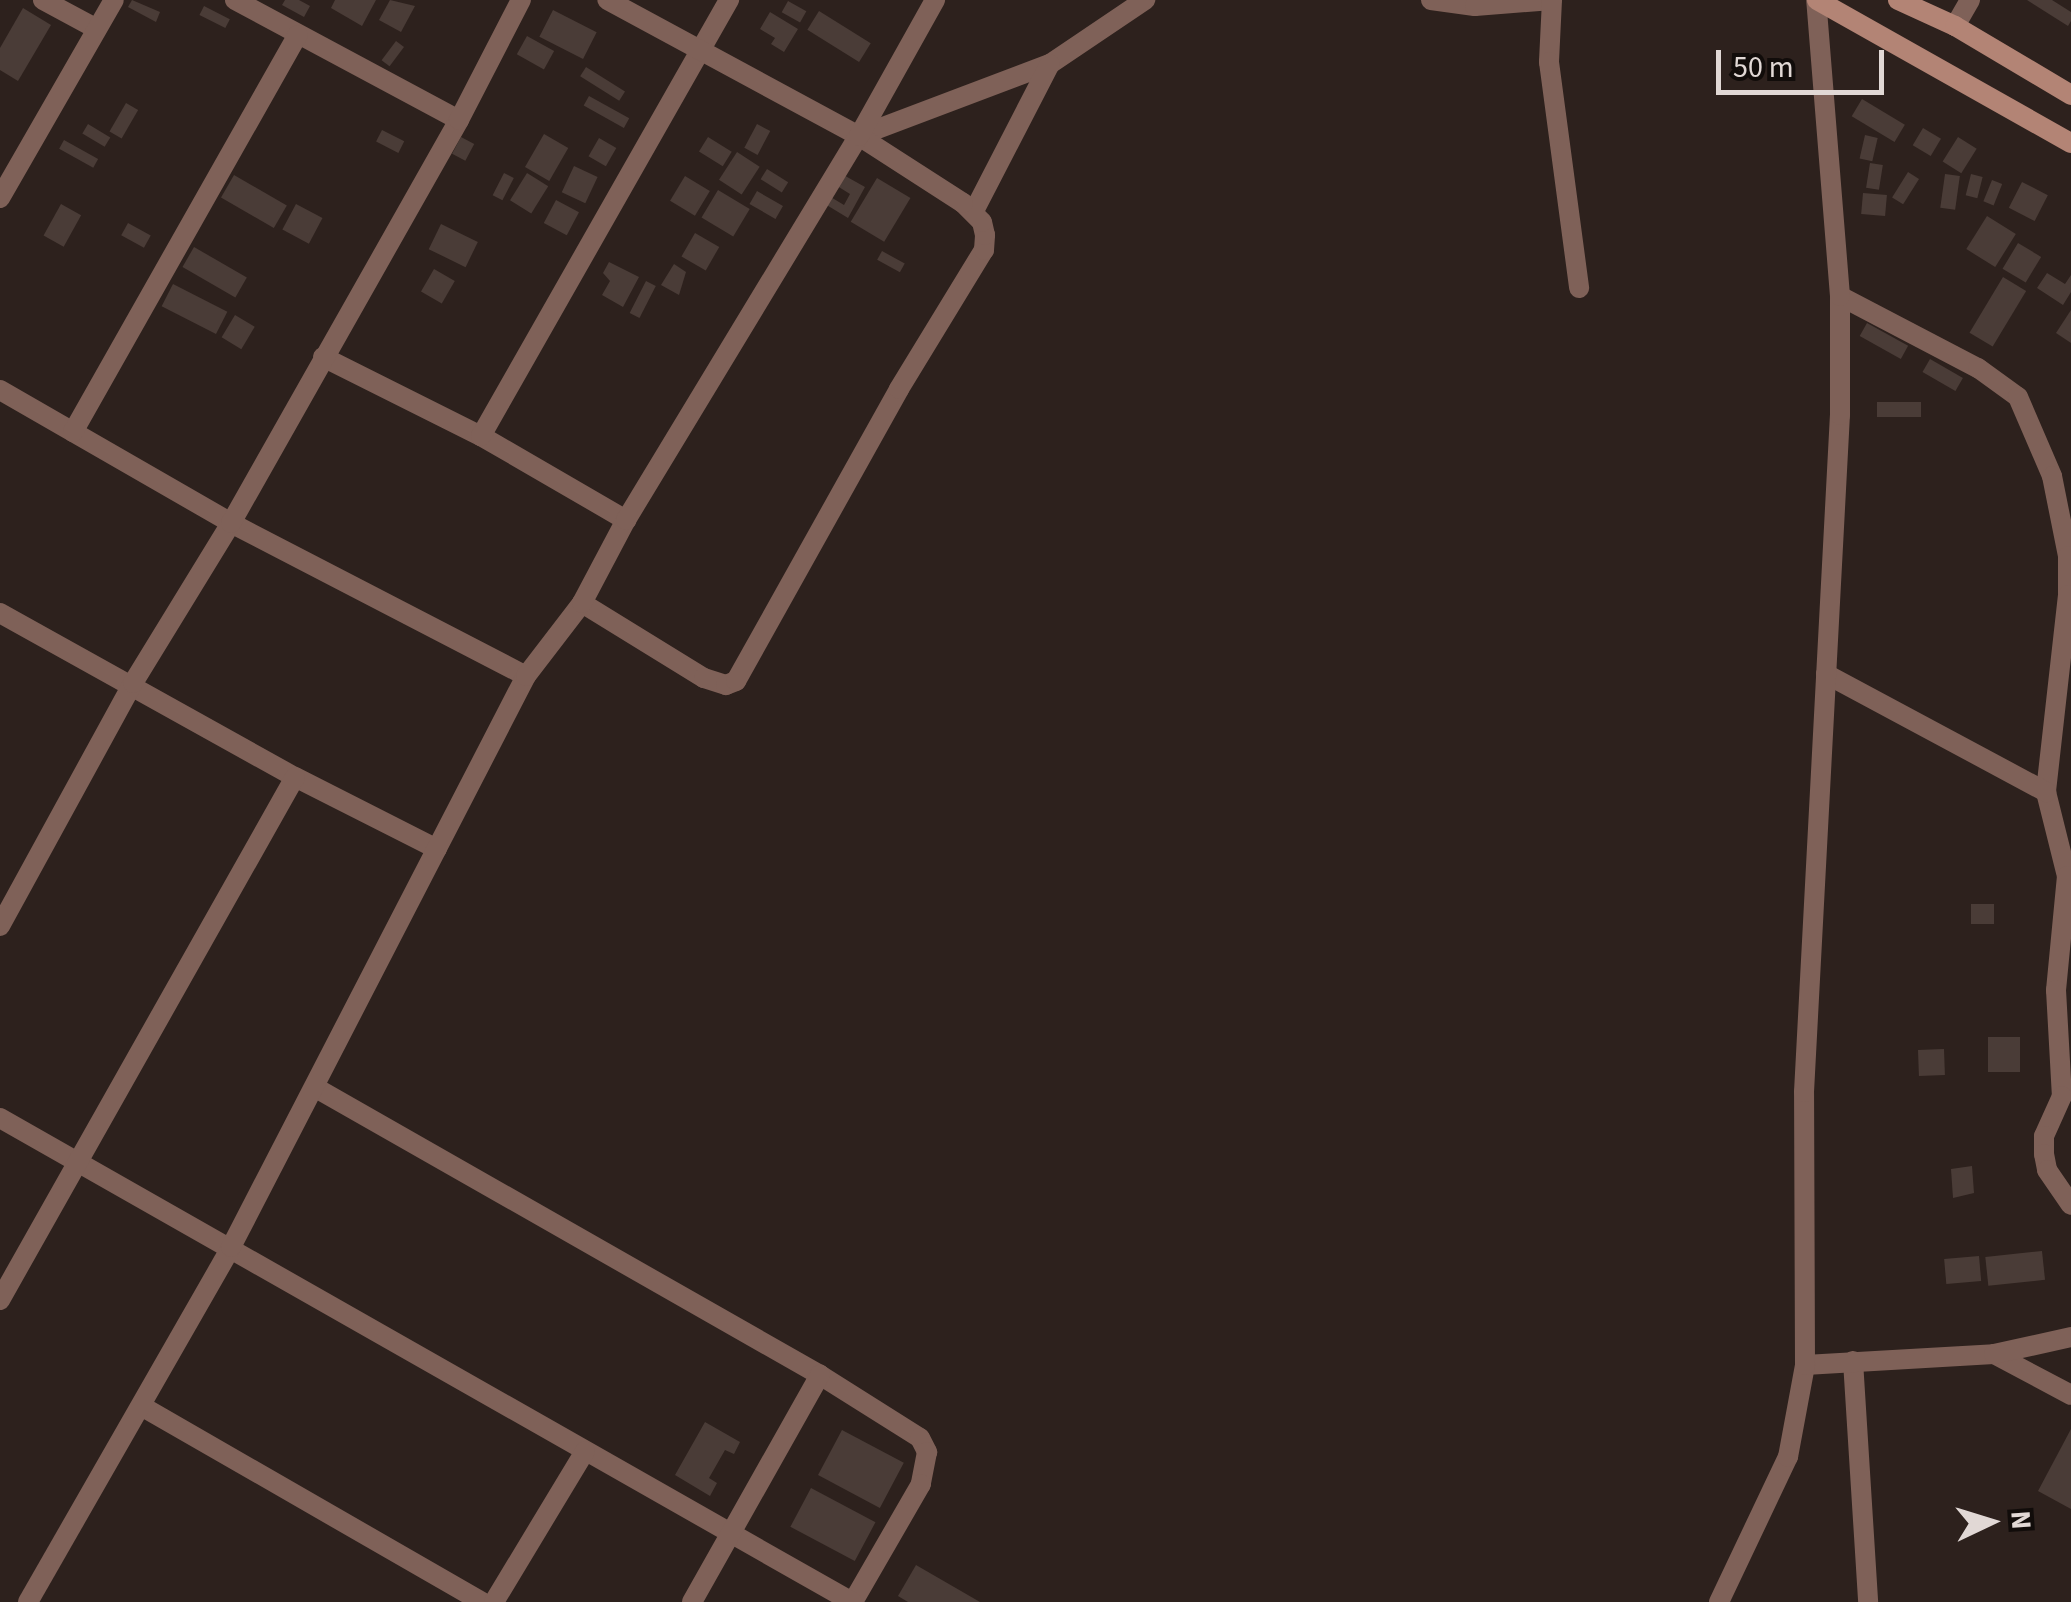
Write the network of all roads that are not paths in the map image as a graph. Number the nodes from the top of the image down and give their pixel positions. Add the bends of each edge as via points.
1 (44, 0) edge
2 (114, 0) edge
3 (235, 0) edge
4 (522, 0) edge
5 (606, 0) edge
6 (729, 0) edge
7 (934, 0) edge
8 (1145, 0) edge
9 (1431, 0) edge
10 (1552, 0) edge
11 (1817, 0) edge
12 (1898, 0) edge
13 (1970, 0) edge
14 (1955, 26) junction
15 (97, 29) junction
16 (298, 35) junction
17 (700, 49) junction
18 (1050, 64) junction
19 (2071, 95) edge
20 (459, 120) junction
21 (860, 136) junction
22 (2071, 143) edge
23 (6, 173) edge
24 (0, 198) edge
25 (974, 211) junction
26 (1579, 288) dead end
27 (1840, 296) junction
28 (323, 357) junction
29 (0, 390) edge
30 (73, 432) junction
31 (481, 436) junction
32 (626, 520) junction
33 (230, 523) junction
34 (582, 603) junction
35 (0, 612) edge
36 (2069, 617) edge
37 (1826, 674) junction
38 (526, 676) junction
39 (133, 683) junction
40 (294, 777) junction
41 (2046, 792) junction
42 (437, 850) junction
43 (2068, 911) edge
44 (0, 926) edge
45 (2066, 1048) edge
46 (316, 1088) junction
47 (0, 1118) edge
48 (78, 1161) junction
49 (2071, 1205) edge
50 (231, 1246) junction
51 (0, 1300) edge
52 (2071, 1337) edge
53 (1994, 1354) junction
54 (1853, 1360) junction
55 (1805, 1365) junction
56 (820, 1375) junction
57 (2071, 1395) edge
58 (142, 1407) junction
59 (585, 1452) junction
60 (730, 1534) junction
61 (1867, 1594) edge
62 (28, 1602) edge
63 (482, 1602) edge
64 (494, 1602) edge
65 (692, 1602) edge
66 (853, 1602) edge
67 (1720, 1602) edge
68 (1884, 1602) edge

1 - 15 street
2 - 15 street
3 - 16 street
4 - 20 street
5 - 17 street
6 - 17 street
7 - 21 street
8 - 18 street
9 - 10 street via 1475,6
10 - 26 street via 1549,62
11 - 22 main road
11 - 27 street
12 - 14 main road
13 - 14 street
14 - 19 main road
15 - 23 street
16 - 20 street
16 - 30 street
17 - 21 street
17 - 31 street
18 - 21 street
18 - 25 street
20 - 28 street
21 - 25 street
21 - 32 street
23 - 24 street
25 - 34 street via 982,222 984,250 736,680 704,678
27 - 36 street via 1978,368 2018,397 2052,476 2068,556
27 - 37 street
28 - 31 street
28 - 33 street
29 - 30 street
30 - 33 street
31 - 32 street
32 - 34 street
33 - 38 street
33 - 39 street
34 - 38 street
35 - 39 street
36 - 41 street
37 - 41 street
37 - 55 street via 1804,1092
38 - 42 street
39 - 40 street
39 - 44 street
40 - 42 street
40 - 48 street
41 - 43 street via 2067,876
42 - 46 street
43 - 45 street via 2056,990
45 - 49 street via 2062,1096 2044,1136 2044,1154
46 - 50 street
46 - 56 street
47 - 48 street
48 - 50 street
48 - 51 street
50 - 58 street
50 - 59 street
52 - 53 street
53 - 54 street
53 - 57 street
54 - 55 street
54 - 61 street
55 - 67 street via 1788,1457
56 - 60 street
56 - 66 street via 907,1427 927,1452 921,1484
58 - 62 street
58 - 63 street
59 - 60 street
59 - 64 street
60 - 65 street
60 - 66 street
61 - 68 street

